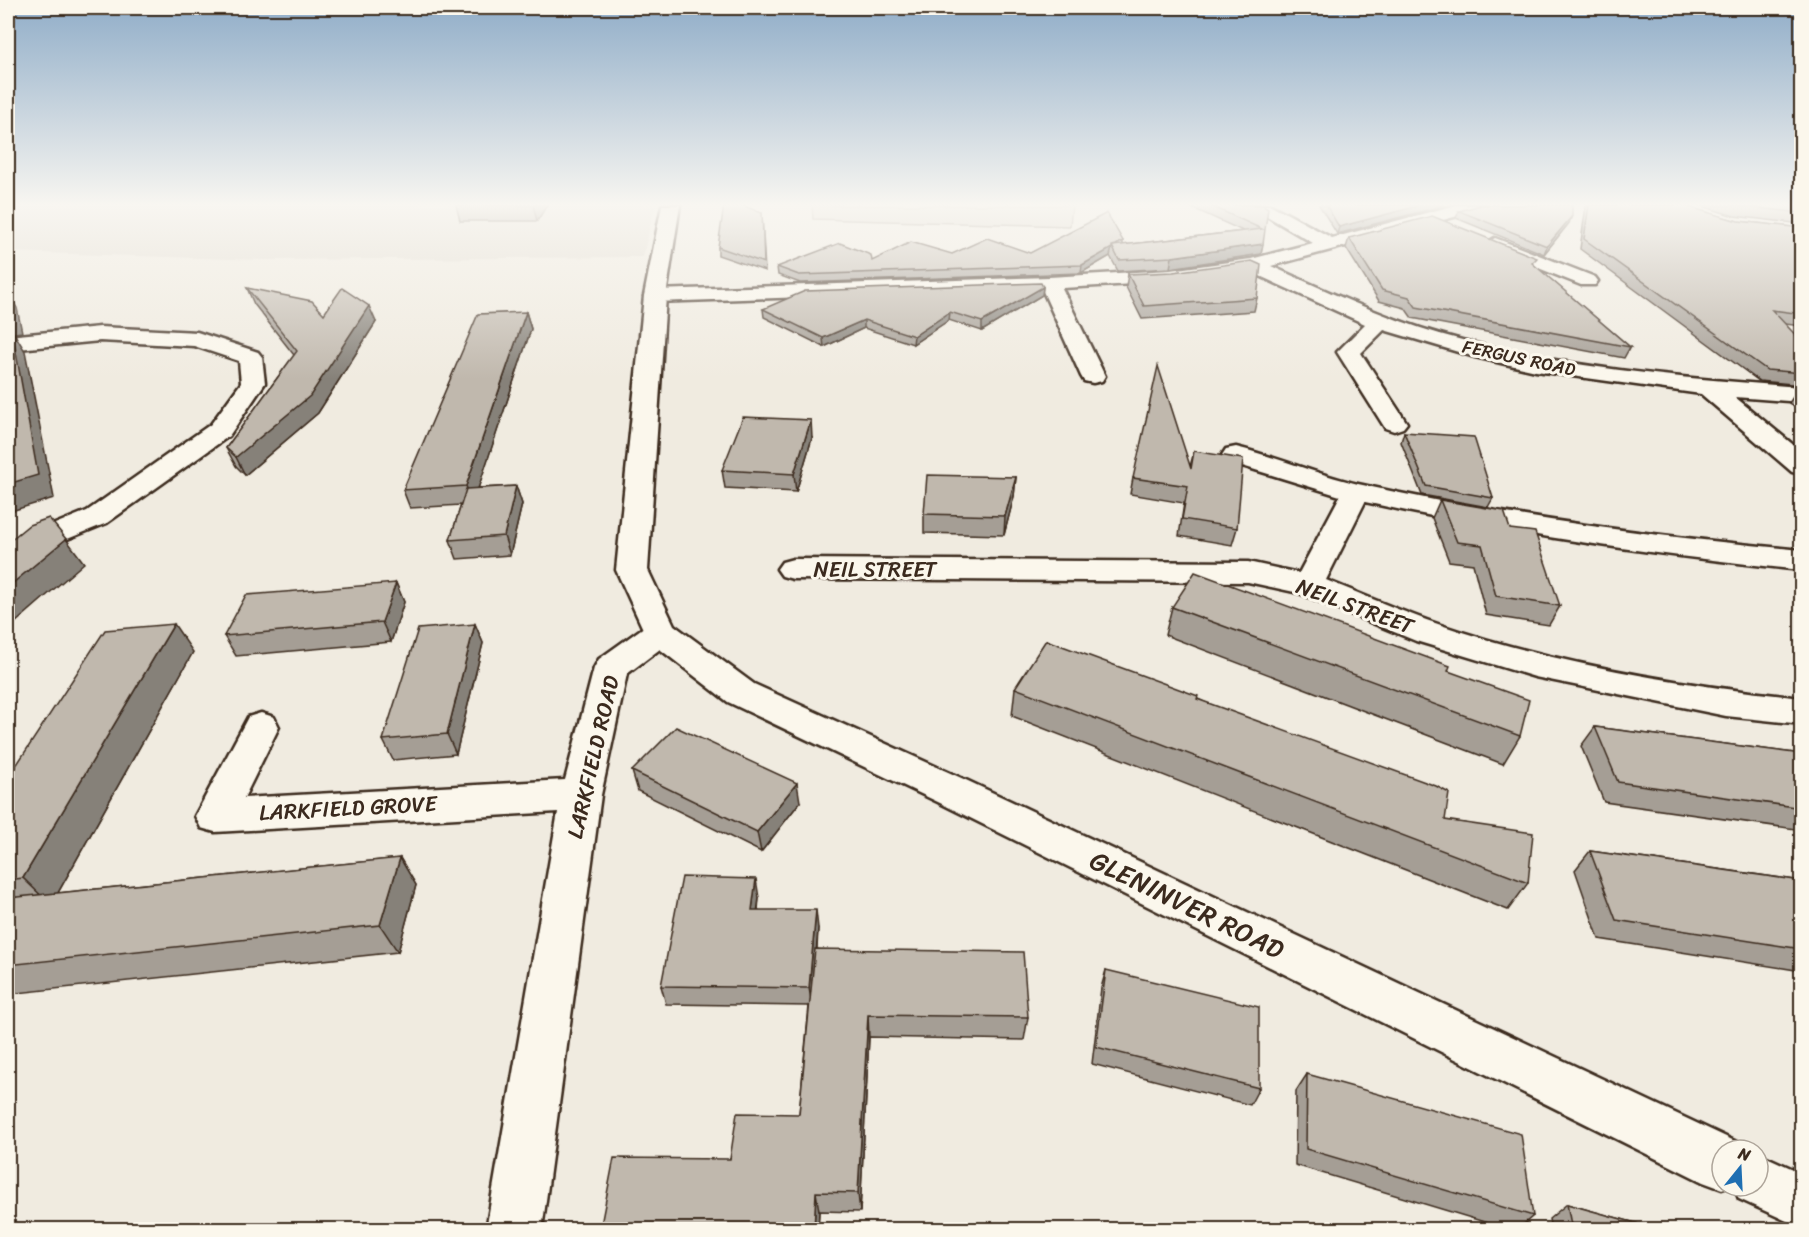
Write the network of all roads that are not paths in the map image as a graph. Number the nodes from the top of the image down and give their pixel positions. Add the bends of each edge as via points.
1 (661, 263) edge
2 (1261, 263) edge
3 (1542, 263) edge
4 (1252, 265) junction
5 (1588, 281) dead end
6 (1048, 283) junction
7 (655, 296) junction
8 (1380, 322) junction
9 (8, 343) edge
10 (1093, 376) dead end
11 (1709, 388) junction
12 (1802, 395) edge
13 (1394, 423) dead end
14 (1236, 454) dead end
15 (1802, 466) edge
16 (1356, 492) junction
17 (8, 554) edge
18 (1802, 561) edge
19 (793, 569) dead end
20 (1308, 585) junction
21 (660, 632) junction
22 (1802, 711) edge
23 (261, 727) dead end
24 (581, 795) junction
25 (1710, 1157) edge
26 (1770, 1186) edge
27 (1802, 1201) edge
28 (514, 1230) edge

1 - 7 street
2 - 4 street
3 - 5 street
4 - 6 street via 1170,276
4 - 8 street, FERGUS ROAD
6 - 7 street
6 - 10 street
7 - 21 street via 632,570
8 - 11 street, FERGUS ROAD via 1461,347 1557,368
8 - 13 street via 1349,352
9 - 17 street via 100,334 197,339 250,357 253,383 220,430 97,517
11 - 12 street, FERGUS ROAD
11 - 15 street
14 - 16 street
16 - 18 street via 1640,543
16 - 20 street
19 - 20 street, NEIL STREET via 1248,572
20 - 22 street, NEIL STREET via 1428,633 1535,665 1726,703
21 - 24 street, LARKFIELD ROAD via 611,668
21 - 25 street, GLENINVER ROAD via 741,693
23 - 24 street, LARKFIELD GROVE via 214,816
24 - 28 street, LARKFIELD ROAD
26 - 27 street

